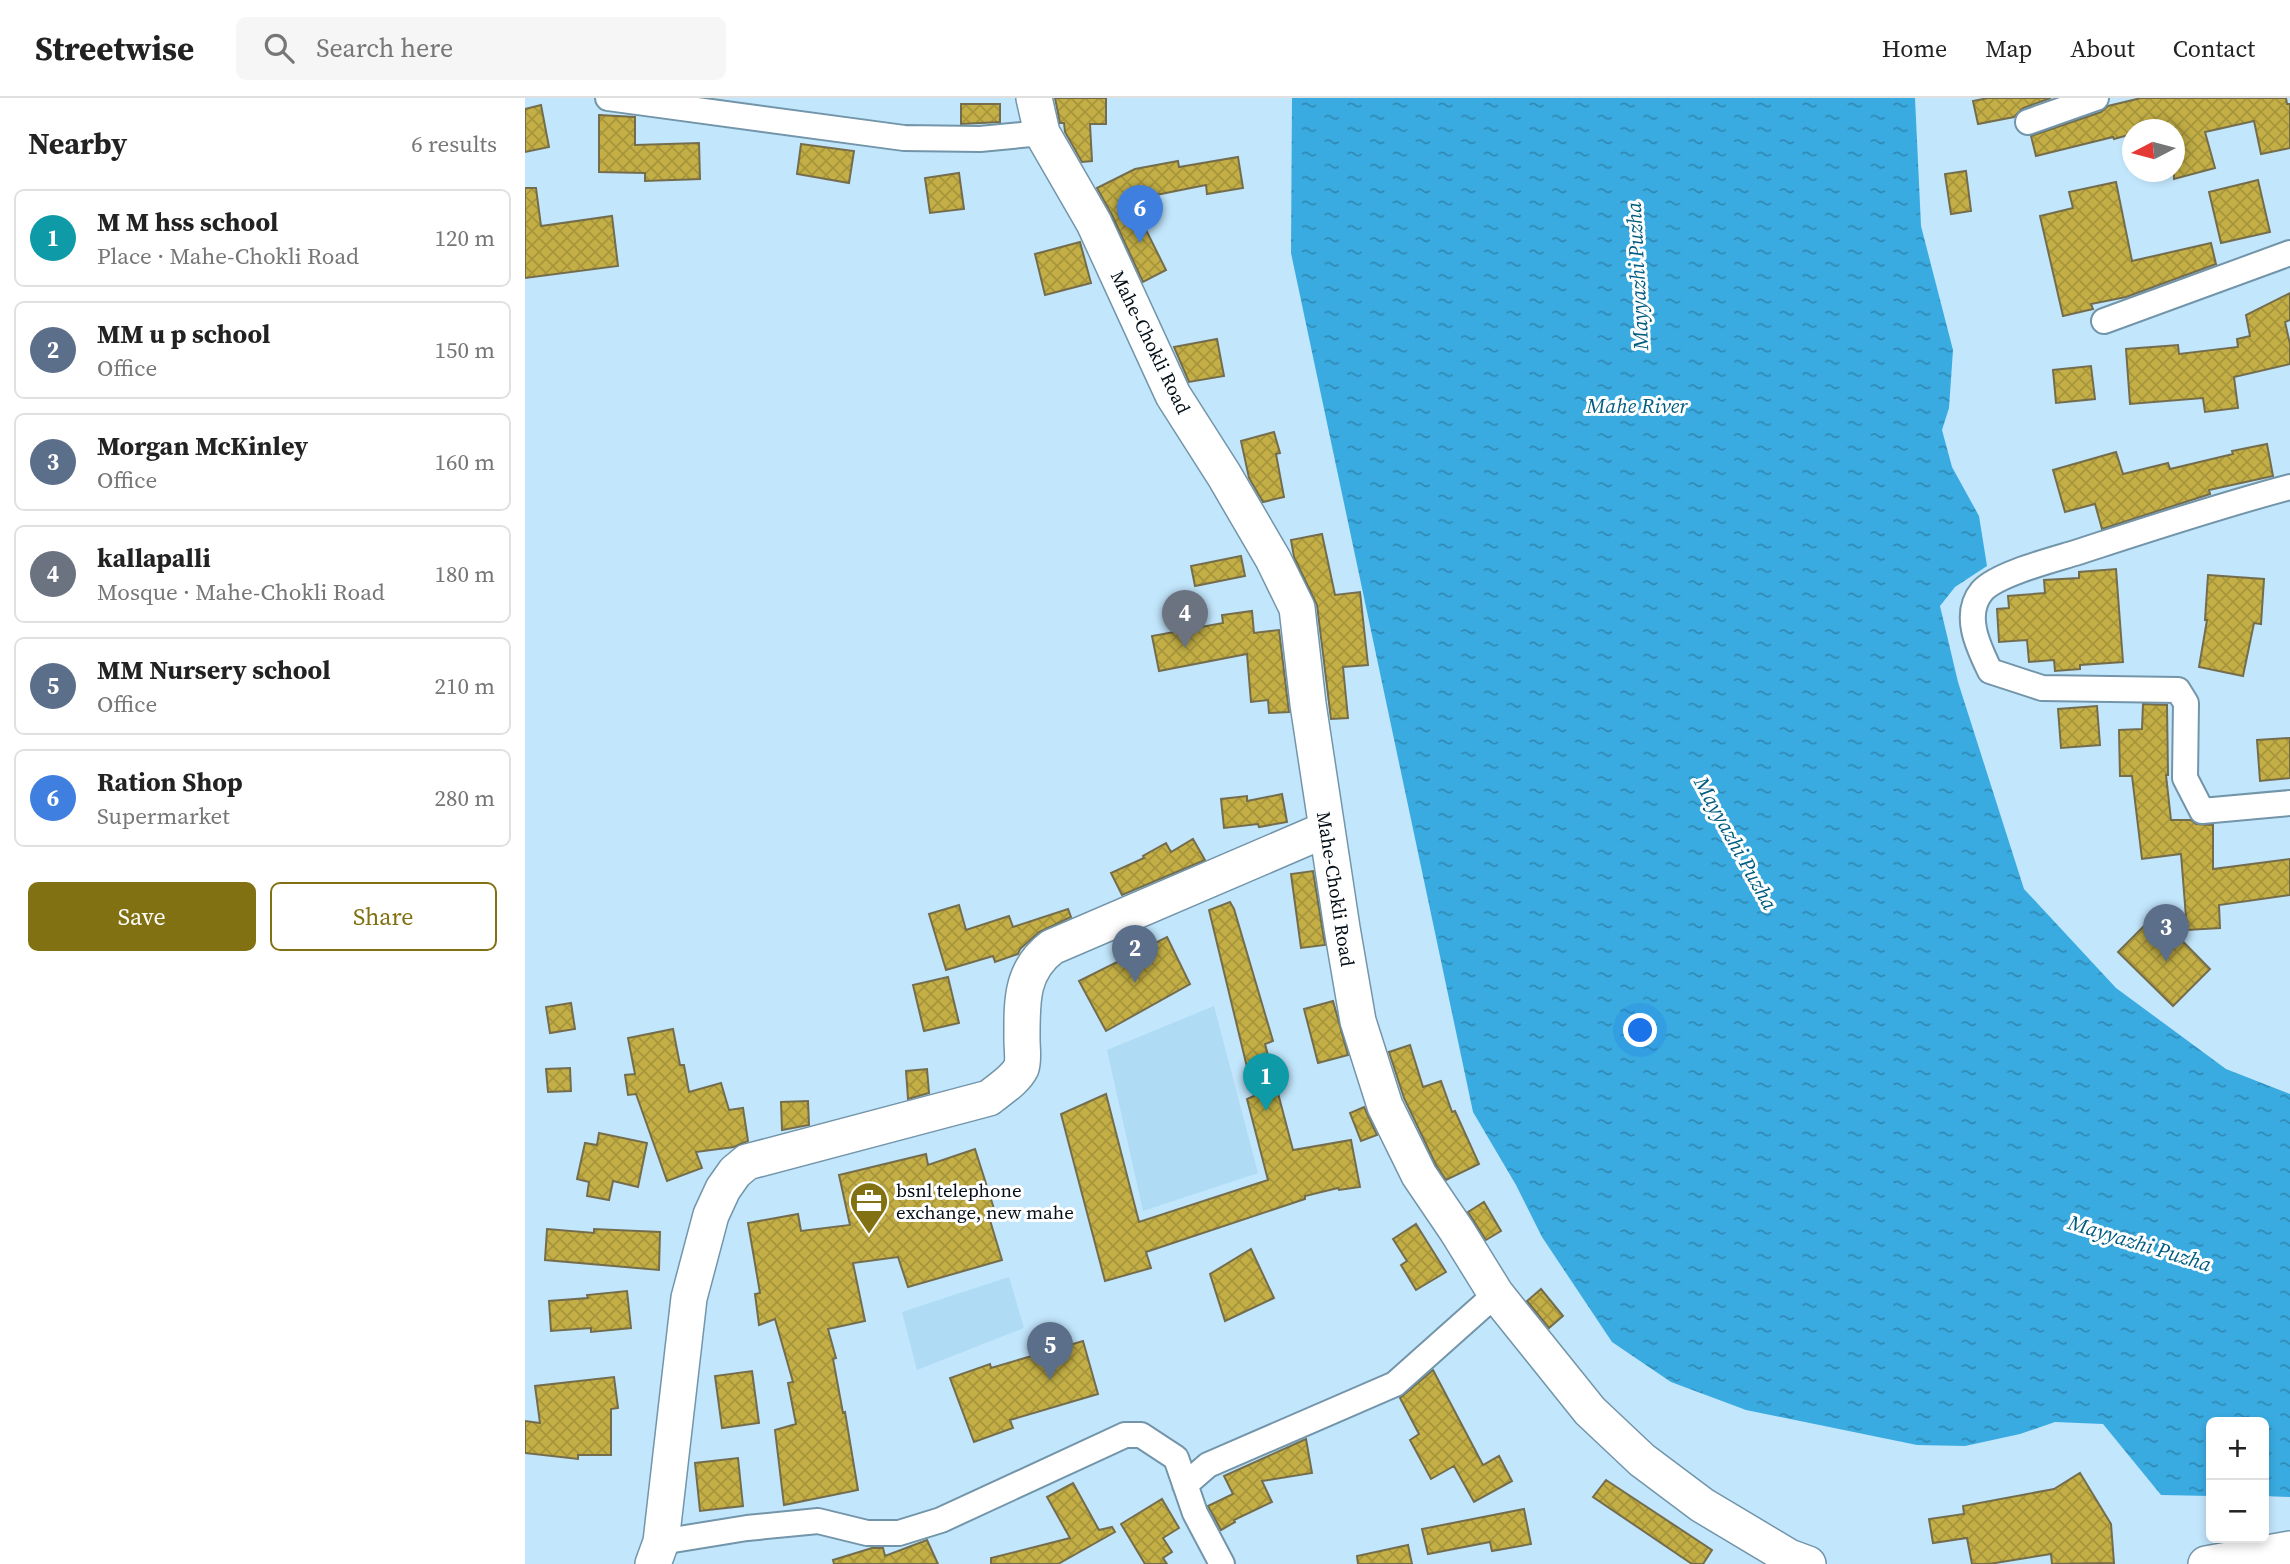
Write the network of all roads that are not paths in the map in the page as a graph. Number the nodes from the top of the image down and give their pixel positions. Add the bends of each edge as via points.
1 (608, 98) edge
2 (1034, 98) edge
3 (2096, 98) edge
4 (2028, 122) dead end
5 (1042, 133) junction
6 (2290, 253) edge
7 (2104, 321) dead end
8 (2290, 487) edge
9 (2290, 803) edge
10 (1327, 829) junction
11 (1496, 1294) junction
12 (1185, 1485) junction
13 (2290, 1549) edge
14 (657, 1553) edge
15 (1222, 1564) edge
16 (1808, 1564) edge
17 (2206, 1564) edge

1 - 5 street via 904,138 981,139
2 - 5 street, Mahe-Chokli Road
3 - 4 street
5 - 10 street, Mahe-Chokli Road via 1094,223 1173,395 1273,559 1297,608
6 - 7 street
8 - 9 street via 2018,572 1981,592 1973,612 1976,641 1990,671 2042,688 2178,690 2186,703 2185,778 2202,811
10 - 11 street, Mahe-Chokli Road via 1358,1021 1385,1106 1419,1175
10 - 14 street via 1052,947 1037,958 1025,990 1022,1066 989,1098 747,1162 735,1172 711,1215 689,1298
11 - 12 street via 1395,1384 1207,1465
11 - 16 street, Mahe-Chokli Road via 1590,1411 1642,1461 1744,1533
12 - 14 street via 1176,1458 1142,1435 1125,1435 941,1520 899,1533 867,1532 818,1521 747,1528
12 - 15 street
13 - 17 street

